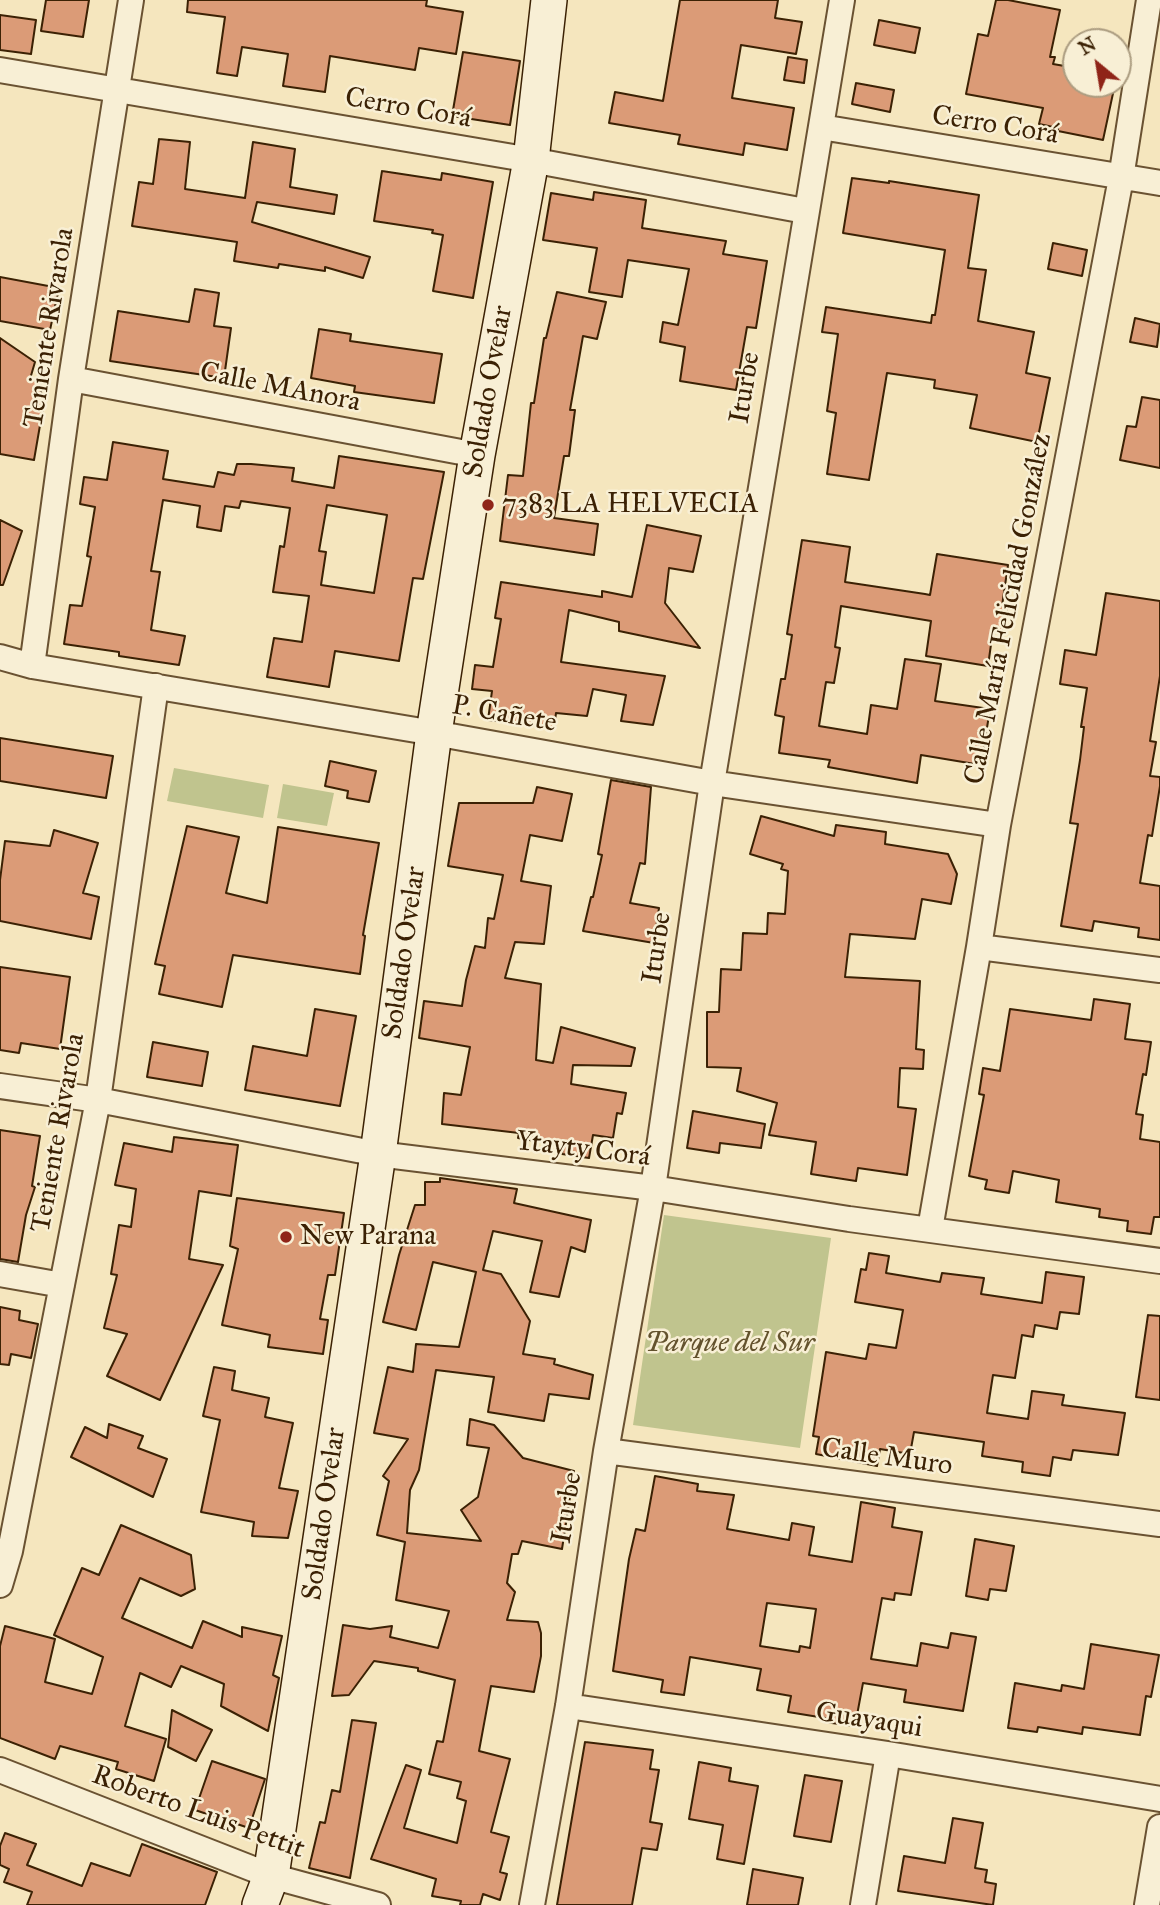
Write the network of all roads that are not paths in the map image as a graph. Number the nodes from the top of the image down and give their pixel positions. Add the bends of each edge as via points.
1 (131, 0) edge
2 (549, 0) edge
3 (842, 0) edge
4 (1149, 0) edge
5 (0, 70) edge
6 (116, 89) junction
7 (821, 128) junction
8 (531, 160) junction
9 (1121, 178) junction
10 (1160, 183) edge
11 (806, 211) junction
12 (71, 379) junction
13 (477, 455) junction
14 (0, 657) edge
15 (32, 666) junction
16 (156, 687) junction
17 (434, 733) junction
18 (712, 783) junction
19 (998, 825) junction
20 (979, 947) junction
21 (1160, 970) edge
22 (0, 1086) edge
23 (98, 1100) junction
24 (378, 1154) junction
25 (653, 1188) junction
26 (930, 1229) junction
27 (1160, 1261) edge
28 (0, 1274) edge
29 (62, 1285) junction
30 (606, 1451) junction
31 (1160, 1524) edge
32 (5, 1550) edge
33 (0, 1585) edge
34 (568, 1706) junction
35 (888, 1754) junction
36 (0, 1770) edge
37 (1160, 1799) edge
38 (1160, 1827) edge
39 (265, 1890) edge
40 (378, 1905) edge
41 (532, 1905) edge
42 (863, 1905) edge
43 (1147, 1905) edge

1 - 6 street, Teniente Rivarola
2 - 8 main road, Soldado Ovelar
3 - 7 street, Iturbe
4 - 9 street, Calle María Felicidad González
5 - 6 street, Cerro Corá
6 - 8 street, Cerro Corá
6 - 12 street, Teniente Rivarola
7 - 9 street, Cerro Corá
7 - 11 street, Iturbe
8 - 11 street, Cerro Corá
8 - 13 main road, Soldado Ovelar
9 - 10 street, Cerro Corá
9 - 19 street, Calle María Felicidad González
11 - 18 street, Iturbe
12 - 13 street, Calle MAnora
12 - 15 street, Teniente Rivarola
13 - 17 main road, Soldado Ovelar
14 - 15 street, P. Cañete
15 - 16 street, P. Cañete
16 - 17 street, P. Cañete
16 - 23 street, Teniente Rivarola
17 - 18 street, P. Cañete
17 - 24 main road, Soldado Ovelar
18 - 19 street, P. Cañete
18 - 25 street, Iturbe
19 - 20 street, Calle María Felicidad González
20 - 21 street
20 - 26 street, Calle María Felicidad González
22 - 23 street, Ytayty Corá
23 - 24 street, Ytayty Corá
23 - 29 street, Teniente Rivarola
24 - 25 street, Ytayty Corá
24 - 39 main road, Soldado Ovelar
25 - 26 street, Ytayty Corá
25 - 30 street, Iturbe
26 - 27 street, Ytayty Corá
28 - 29 street
29 - 32 street, Teniente Rivarola
30 - 31 street, Calle Muro
30 - 34 street, Iturbe
32 - 33 street, Teniente Rivarola
34 - 35 street, Guayaqui
34 - 41 street, Iturbe
35 - 37 street, Guayaqui
35 - 42 street
36 - 39 street, Roberto Luis Pettit
38 - 43 street
39 - 40 street, Roberto Luis Pettit

